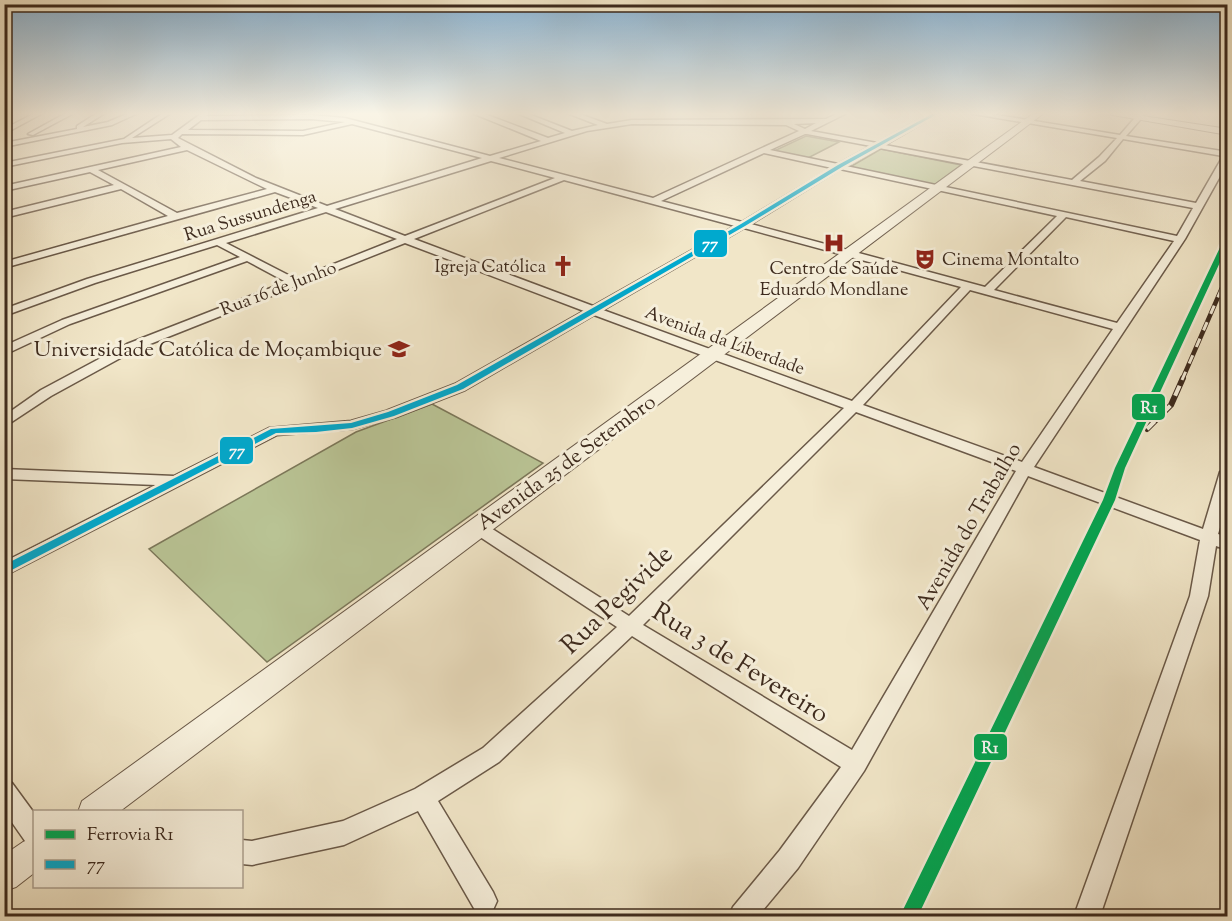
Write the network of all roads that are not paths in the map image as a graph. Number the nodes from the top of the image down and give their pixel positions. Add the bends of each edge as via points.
1 (48, 156) edge
2 (149, 156) edge
3 (203, 156) edge
4 (485, 156) edge
5 (499, 156) edge
6 (754, 156) edge
7 (790, 156) edge
8 (859, 156) edge
9 (930, 156) edge
10 (984, 156) edge
11 (1105, 156) edge
12 (1226, 156) edge
13 (493, 158) junction
14 (973, 164) junction
15 (4, 165) edge
16 (840, 166) junction
17 (91, 169) junction
18 (564, 177) junction
19 (1073, 183) junction
20 (122, 186) junction
21 (940, 188) junction
22 (4, 189) edge
23 (275, 189) junction
24 (654, 201) junction
25 (1197, 206) junction
26 (326, 210) junction
27 (4, 215) edge
28 (1063, 215) junction
29 (177, 217) junction
30 (743, 225) junction
31 (1180, 239) junction
32 (405, 240) junction
33 (218, 242) junction
34 (850, 253) junction
35 (247, 258) junction
36 (4, 265) edge
37 (294, 282) junction
38 (967, 287) junction
39 (986, 292) junction
40 (593, 311) junction
41 (4, 313) edge
42 (1121, 328) junction
43 (4, 351) edge
44 (712, 355) junction
45 (853, 406) junction
46 (4, 423) edge
47 (1024, 470) junction
48 (1227, 472) edge
49 (4, 474) edge
50 (176, 482) junction
51 (477, 527) junction
52 (1218, 541) edge
53 (4, 570) edge
54 (630, 626) junction
55 (856, 764) junction
56 (4, 791) edge
57 (423, 798) junction
58 (101, 809) edge
59 (33, 831) edge
60 (243, 852) edge
61 (33, 854) edge
62 (4, 875) edge
63 (484, 901) dead end
64 (742, 916) edge
65 (1087, 916) edge

1 - 15 street
2 - 17 street
3 - 23 street, Avenida da Liberdade
4 - 13 street
5 - 13 street, Rua Sussundenga
6 - 24 street
7 - 16 street
8 - 16 street
9 - 14 street
10 - 14 street, Avenida 25 de Setembro
11 - 19 street
12 - 25 street, Avenida do Trabalho
13 - 18 street
13 - 26 street, Rua Sussundenga
14 - 19 street
14 - 21 street, Avenida 25 de Setembro
16 - 21 street
16 - 30 street
17 - 20 street
17 - 22 street
18 - 24 street
18 - 32 street, Rua 16 de Junho
19 - 25 street
20 - 27 street
20 - 29 street
21 - 28 street
21 - 34 street, Avenida 25 de Setembro
23 - 26 street, Avenida da Liberdade
23 - 29 street
24 - 30 street
25 - 31 street, Avenida do Trabalho
26 - 32 street, Avenida da Liberdade
26 - 33 street, Rua Sussundenga
28 - 31 street
28 - 39 street
29 - 36 street
30 - 34 street
30 - 40 street
31 - 42 street, Avenida do Trabalho
32 - 37 street, Rua 16 de Junho
32 - 40 street, Avenida da Liberdade
33 - 35 street
33 - 41 street, Rua Sussundenga
34 - 38 street
34 - 44 street, Avenida 25 de Setembro
35 - 37 street
35 - 43 street via 66,322
37 - 46 street, Rua 16 de Junho via 131,347 46,393
38 - 39 street
38 - 45 street, Rua Pegivide
39 - 42 street
40 - 44 street, Avenida da Liberdade
40 - 50 street via 429,401 352,424 274,431
42 - 47 street, Avenida do Trabalho
44 - 45 street, Avenida da Liberdade
44 - 51 street, Avenida 25 de Setembro
45 - 47 street, Avenida da Liberdade
45 - 54 street, Rua Pegivide
47 - 52 street, Avenida da Liberdade
47 - 55 street, Avenida do Trabalho
48 - 52 street
49 - 50 street
50 - 53 street
51 - 54 street, Rua 3 de Fevereiro
51 - 58 street, Avenida 25 de Setembro
52 - 65 street
54 - 55 street, Rua 3 de Fevereiro
54 - 57 street, Rua Pegivide via 491,755
55 - 64 street, Avenida do Trabalho via 789,859
56 - 59 street
57 - 60 street, Rua Pegivide via 344,834
57 - 63 street
61 - 62 street

